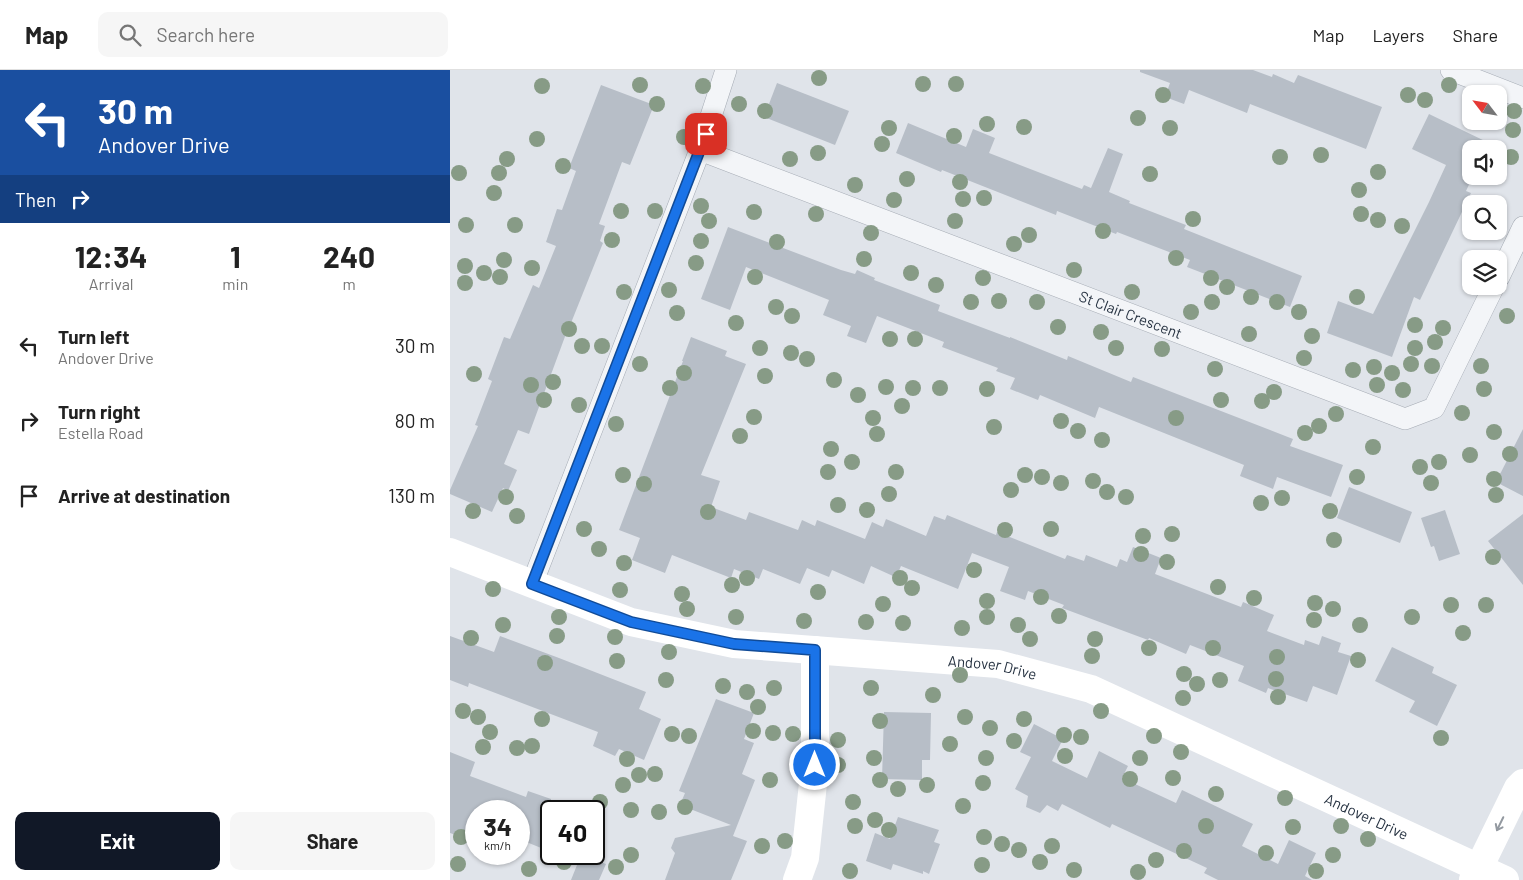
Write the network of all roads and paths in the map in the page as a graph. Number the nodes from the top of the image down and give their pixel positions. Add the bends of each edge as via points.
1 (726, 70) edge
2 (1451, 70) edge
3 (1523, 98) edge
4 (700, 150) junction
5 (1523, 227) edge
6 (1507, 260) edge
7 (1490, 295) edge
8 (450, 552) edge
9 (532, 584) junction
10 (815, 650) junction
11 (1523, 783) edge
12 (1476, 873) edge
13 (797, 880) edge
14 (1505, 880) edge

1 - 4 street
2 - 3 street
4 - 7 street, St Clair Crescent via 1405,419 1434,408
4 - 9 street
5 - 6 street
8 - 9 street, Andover Drive
9 - 10 street, Andover Drive via 631,622 734,644
10 - 12 street, Andover Drive via 998,664 1091,689
10 - 13 street via 815,765 805,858
11 -> 12 street
12 - 14 street, Andover Drive

